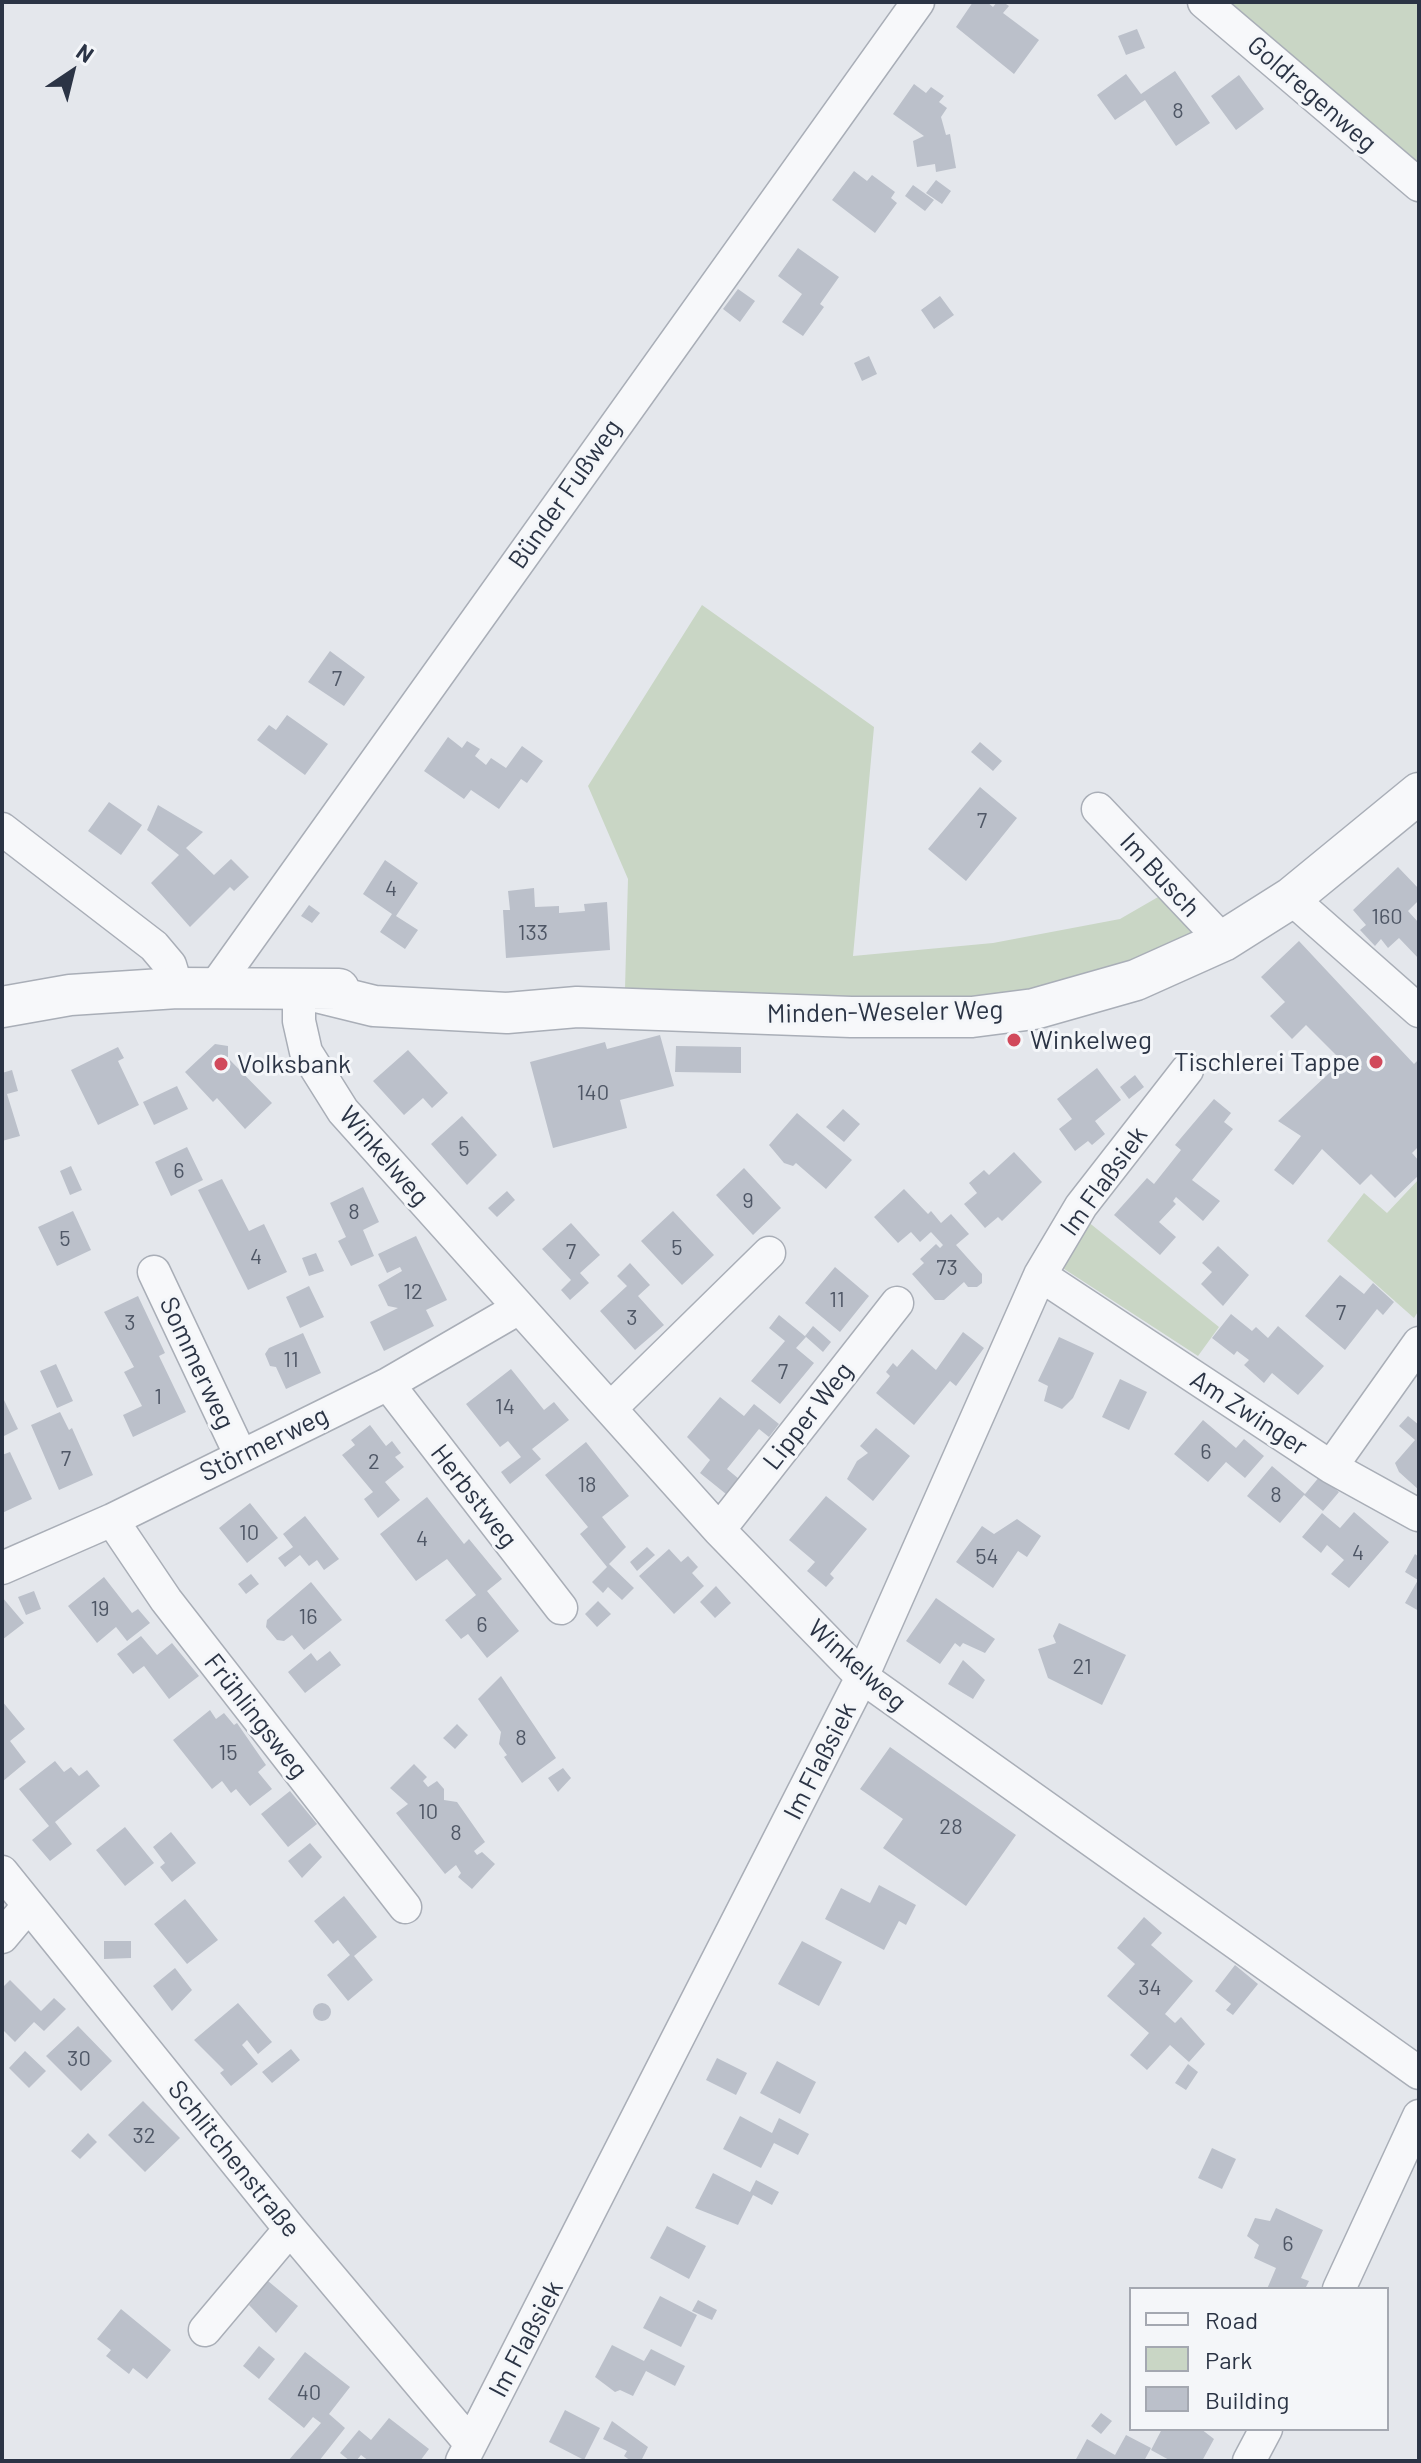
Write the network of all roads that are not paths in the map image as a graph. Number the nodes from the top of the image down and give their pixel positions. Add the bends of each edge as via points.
1 (918, 2) edge
2 (1204, 2) edge
3 (1419, 185) edge
4 (1419, 793) edge
5 (1098, 809) dead end
6 (2, 829) edge
7 (1291, 898) junction
8 (1223, 941) junction
9 (196, 988) junction
10 (306, 991) junction
11 (2, 1007) edge
12 (1419, 1011) edge
13 (1187, 1070) dead end
14 (769, 1253) dead end
15 (154, 1272) dead end
16 (1040, 1275) junction
17 (897, 1303) dead end
18 (519, 1308) junction
19 (1419, 1343) edge
20 (388, 1384) junction
21 (611, 1408) junction
22 (240, 1454) junction
23 (1331, 1467) junction
24 (1418, 1515) edge
25 (112, 1520) junction
26 (719, 1530) junction
27 (2, 1568) edge
28 (561, 1608) dead end
29 (862, 1677) junction
30 (2, 1872) edge
31 (28, 1906) junction
32 (405, 1907) dead end
33 (2, 1937) edge
34 (1419, 2073) edge
35 (1419, 2116) edge
36 (290, 2229) junction
37 (1340, 2287) edge
38 (205, 2330) dead end
39 (1265, 2431) edge
40 (466, 2452) edge
41 (1249, 2461) edge

1 - 9 street, Bünder Fußweg
2 - 3 street, Goldregenweg
4 - 7 street, Minden-Weseler Weg
5 - 8 street, Im Busch
6 - 9 street via 154,946
7 - 8 street, Minden-Weseler Weg
7 - 12 street
8 - 10 street, Minden-Weseler Weg via 1136,980 1034,1009 972,1017 577,1007 405,984
9 - 10 street, Minden-Weseler Weg
9 - 11 street, Minden-Weseler Weg via 70,995
10 - 18 street, Winkelweg via 301,1036 322,1083
13 - 16 street, Im Flaßsiek via 1081,1206
14 - 21 street
15 - 22 street, Sommerweg
16 - 23 street, Am Zwinger
16 - 29 street, Im Flaßsiek
17 - 26 street, Lipper Weg
18 - 20 street, Störmerweg
18 - 21 street, Winkelweg
19 - 23 street, Am Zwinger
20 - 22 street, Störmerweg
20 - 28 street, Herbstweg
21 - 26 street, Winkelweg
22 - 25 street, Störmerweg
23 - 24 street
25 - 27 street, Störmerweg
25 - 32 street, Frühlingsweg via 166,1600
26 - 29 street, Winkelweg
29 - 34 street, Winkelweg
29 - 40 street, Im Flaßsiek
30 - 31 street, Schlitchenstraße
31 - 33 street
31 - 36 street, Schlitchenstraße
35 - 37 street
36 - 38 street
36 - 40 street, Schlitchenstraße
39 - 41 street

